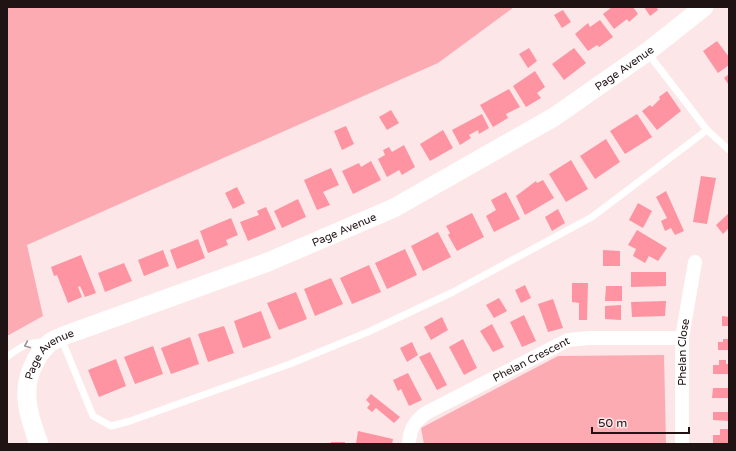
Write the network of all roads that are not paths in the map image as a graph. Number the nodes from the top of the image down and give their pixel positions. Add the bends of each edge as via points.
1 (704, 7) edge
2 (648, 52) junction
3 (707, 130) junction
4 (729, 150) edge
5 (695, 262) dead end
6 (682, 338) junction
7 (56, 340) junction
8 (7, 357) edge
9 (39, 444) edge
10 (409, 444) edge
11 (682, 444) edge

1 - 2 street, Page Avenue
2 - 3 lane
2 - 7 street, Page Avenue via 554,117 394,208 268,262
3 - 4 lane
3 - 7 lane via 592,217 453,292 368,332 290,364 130,421 111,426 93,416
5 - 6 street, Phelan Close
6 - 10 street, Phelan Crescent via 568,340 426,413 412,428
6 - 11 street, Phelan Close
7 -> 8 lane via 36,341 24,345
7 - 9 street, Page Avenue via 40,353 31,370 26,392 29,418

